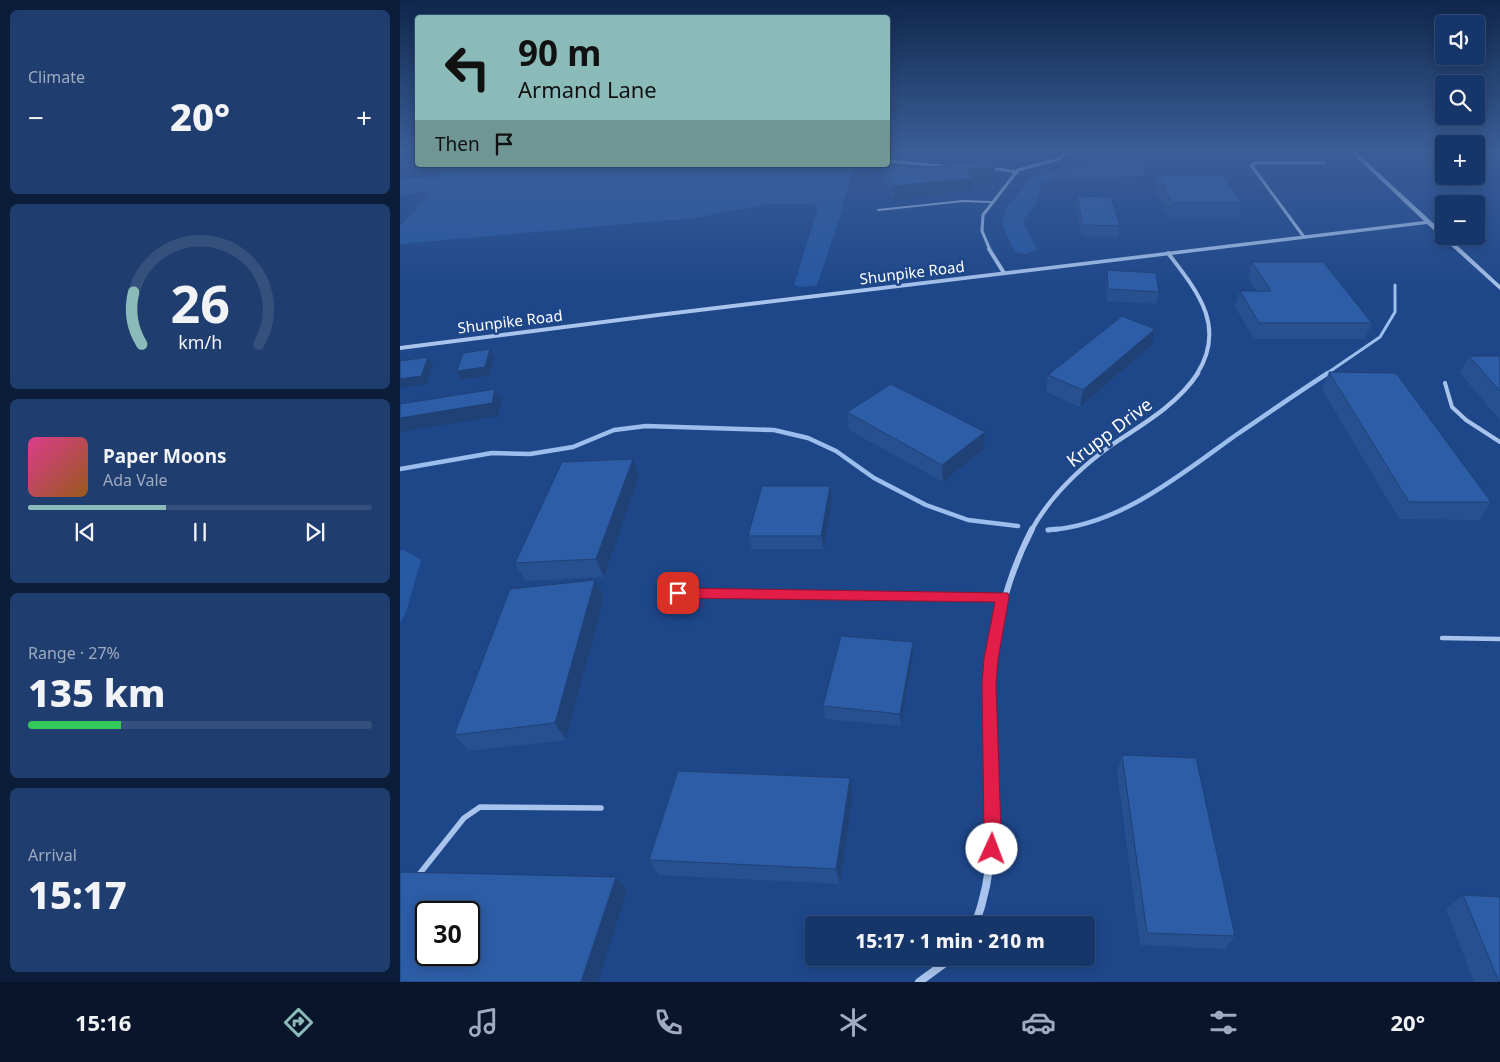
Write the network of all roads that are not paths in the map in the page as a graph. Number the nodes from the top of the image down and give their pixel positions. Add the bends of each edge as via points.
1 (994, 198) edge
2 (1275, 198) edge
3 (1402, 198) edge
4 (991, 202) junction
5 (878, 210) dead end
6 (1428, 222) junction
7 (1304, 237) junction
8 (1168, 253) junction
9 (1004, 273) junction
10 (1500, 288) edge
11 (400, 348) edge
12 (1445, 383) dead end
13 (1500, 442) edge
14 (678, 593) dead end
15 (1003, 597) junction
16 (1442, 638) dead end
17 (1500, 639) edge
18 (601, 808) dead end
19 (414, 881) edge
20 (979, 916) edge
21 (941, 966) edge
22 (919, 982) edge

1 - 4 street
2 - 7 street
3 - 6 street
4 - 5 lane via 963,201
4 - 9 street via 982,215 981,230
6 - 7 street, Shunpike Road
6 - 10 street
7 - 8 street, Shunpike Road
8 - 9 street, Shunpike Road
8 - 15 street, Krupp Drive via 1195,288 1207,314 1210,336 1202,365 1170,405 1095,457 1065,487 1038,519 1027,538
9 - 11 street, Shunpike Road
12 - 13 lane via 1452,407
14 - 15 street
15 - 20 street, Krupp Drive via 989,684 993,831 990,867
16 - 17 lane
18 - 19 lane via 480,807 464,818
21 - 22 street

